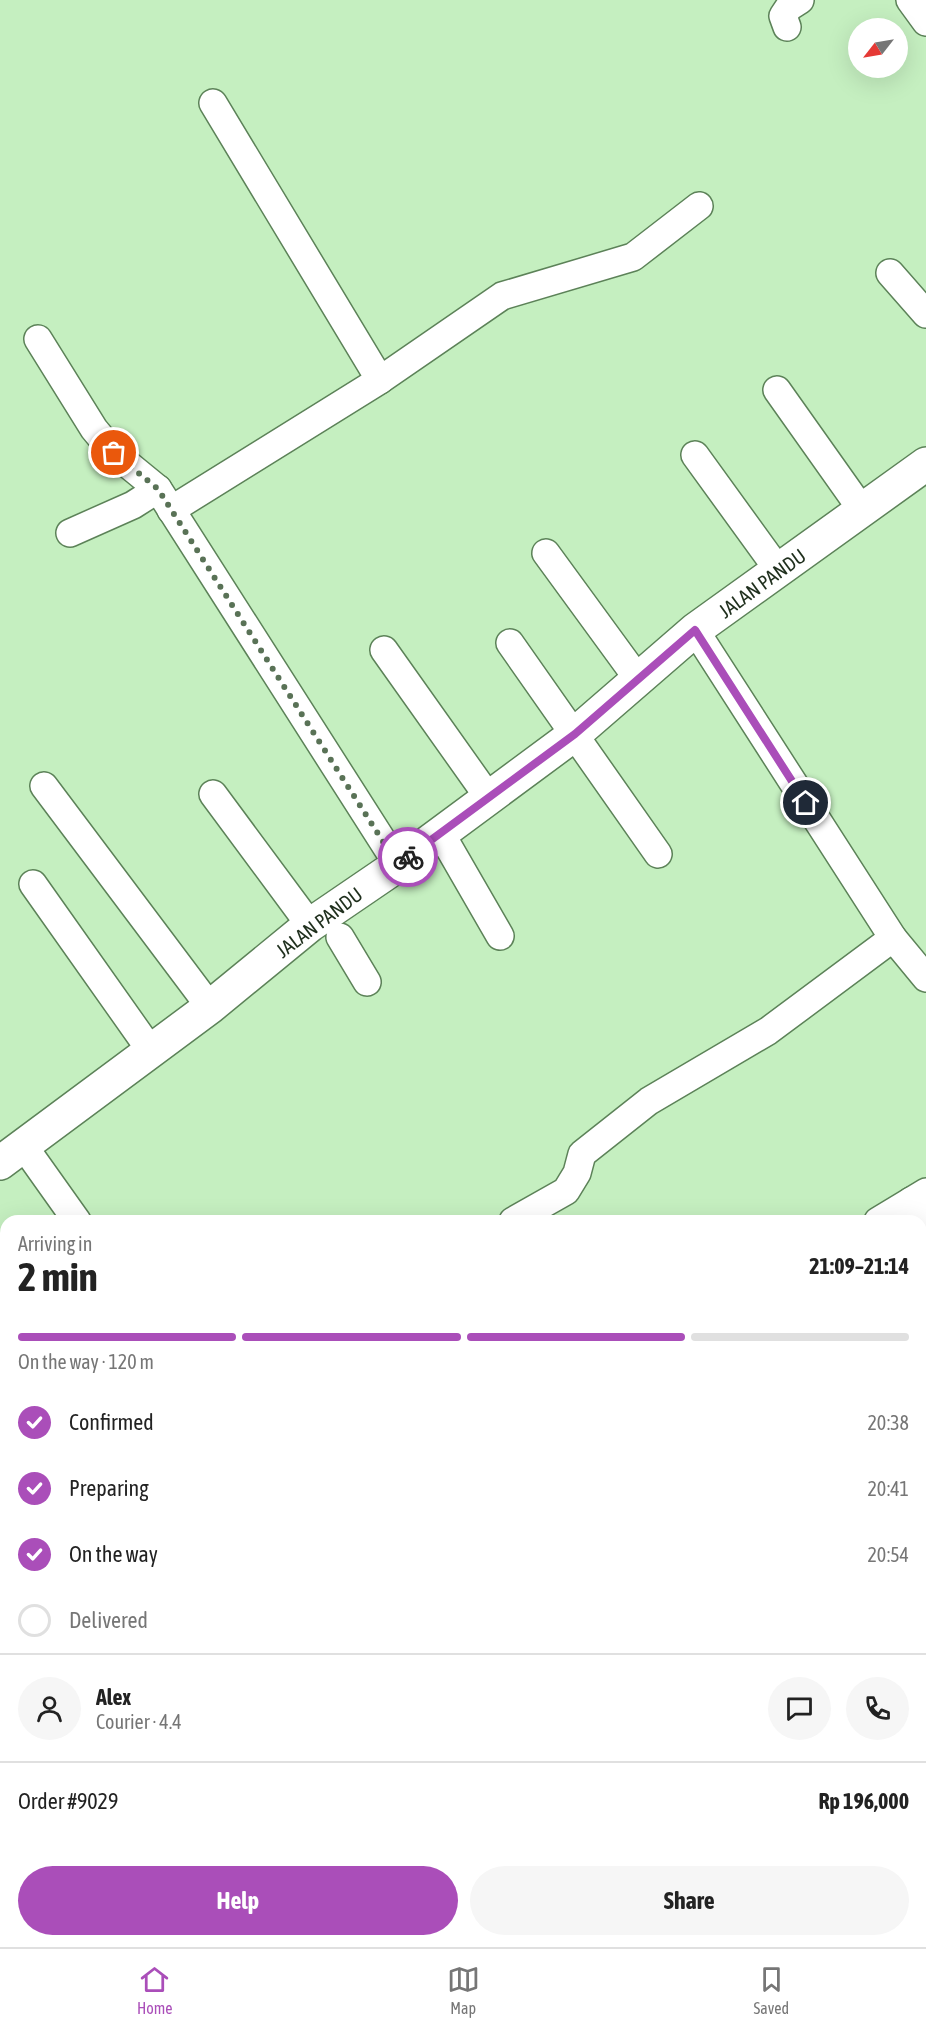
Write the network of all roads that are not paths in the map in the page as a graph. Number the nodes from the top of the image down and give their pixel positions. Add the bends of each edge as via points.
1 (800, 0) edge
2 (910, 0) edge
3 (926, 22) edge
4 (787, 27) dead end
5 (213, 103) dead end
6 (699, 206) dead end
7 (891, 273) dead end
8 (926, 314) edge
9 (38, 339) dead end
10 (381, 380) junction
11 (777, 390) dead end
12 (695, 454) dead end
13 (926, 465) edge
14 (164, 499) junction
15 (862, 510) junction
16 (70, 533) dead end
17 (546, 553) dead end
18 (778, 571) junction
19 (695, 630) junction
20 (510, 643) dead end
21 (384, 650) dead end
22 (638, 679) junction
23 (575, 734) junction
24 (44, 786) dead end
25 (213, 794) dead end
26 (489, 798) junction
27 (440, 832) junction
28 (658, 854) dead end
29 (398, 865) junction
30 (33, 884) dead end
31 (310, 925) junction
32 (500, 936) dead end
33 (340, 937) dead end
34 (893, 938) junction
35 (926, 978) edge
36 (367, 982) dead end
37 (210, 1007) junction
38 (151, 1051) junction
39 (11, 1154) edge
40 (918, 1196) edge
41 (71, 1215) edge
42 (524, 1215) edge
43 (888, 1215) edge
44 (923, 1215) edge

1 - 4 street via 783,16
2 - 3 street
5 - 10 street
6 - 10 street via 633,257 502,296
7 - 8 street
9 - 14 street via 101,437
10 - 14 street
11 - 15 street
12 - 18 street
13 - 15 street, JALAN PANDU
14 - 16 street via 133,505
14 - 29 street
15 - 18 street, JALAN PANDU
17 - 22 street
18 - 19 street, JALAN PANDU
19 - 22 street, JALAN PANDU
19 - 34 street
20 - 23 street
21 - 26 street
22 - 23 street, JALAN PANDU
23 - 26 street, JALAN PANDU
23 - 28 street
24 - 37 street
25 - 31 street
26 - 27 street, JALAN PANDU
27 - 29 street, JALAN PANDU
27 - 32 street
29 - 31 street, JALAN PANDU
30 - 38 street
31 - 37 street, JALAN PANDU
33 - 36 street
34 - 35 street
34 - 42 street via 768,1030 649,1101 582,1154 566,1191
37 - 38 street, JALAN PANDU
38 - 39 street, JALAN PANDU
39 - 41 street
40 - 43 street
40 - 44 street

